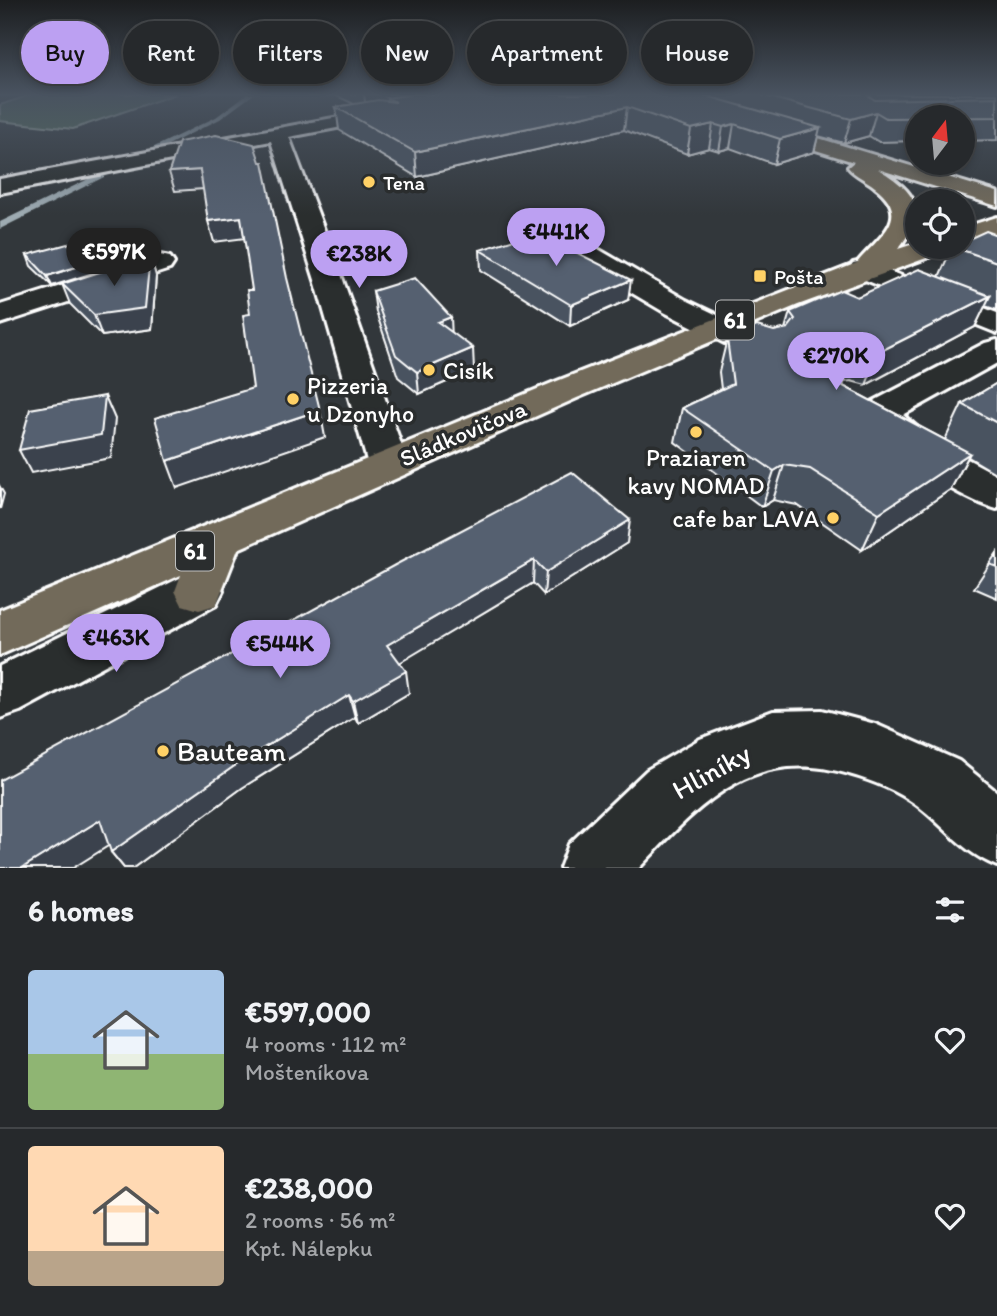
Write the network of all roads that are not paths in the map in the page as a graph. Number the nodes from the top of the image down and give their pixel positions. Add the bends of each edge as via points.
1 (278, 134) edge
2 (275, 135) edge
3 (786, 135) edge
4 (810, 142) junction
5 (881, 164) junction
6 (997, 185) edge
7 (0, 186) edge
8 (997, 198) edge
9 (997, 225) edge
10 (975, 232) edge
11 (588, 255) edge
12 (905, 255) edge
13 (160, 263) dead end
14 (865, 268) junction
15 (0, 315) edge
16 (997, 324) edge
17 (718, 327) junction
18 (997, 350) edge
19 (766, 351) edge
20 (388, 464) junction
21 (997, 494) edge
22 (218, 541) junction
23 (199, 591) joint
24 (0, 633) edge
25 (0, 693) edge
26 (997, 834) edge
27 (593, 868) edge

1 - 20 street
2 - 7 street
3 - 4 main road
4 - 5 main road
4 - 14 main road via 877,177 904,202 907,213 900,233
5 - 6 main road
5 - 8 main road
9 - 10 main road
11 - 17 street
12 - 14 main road, Sládkovičova / 61
13 - 15 street
14 - 16 street
14 - 17 main road, Sládkovičova / 61
17 - 19 street
17 - 20 main road, Sládkovičova / 61
18 - 21 street via 865,403 918,449
20 - 22 main road, Sládkovičova / 61
22 - 23 main road
22 - 24 main road, Sládkovičova / 61
23 - 25 street
26 - 27 street, Hliníky via 937,782 875,753 822,738 774,739 721,758 669,792

